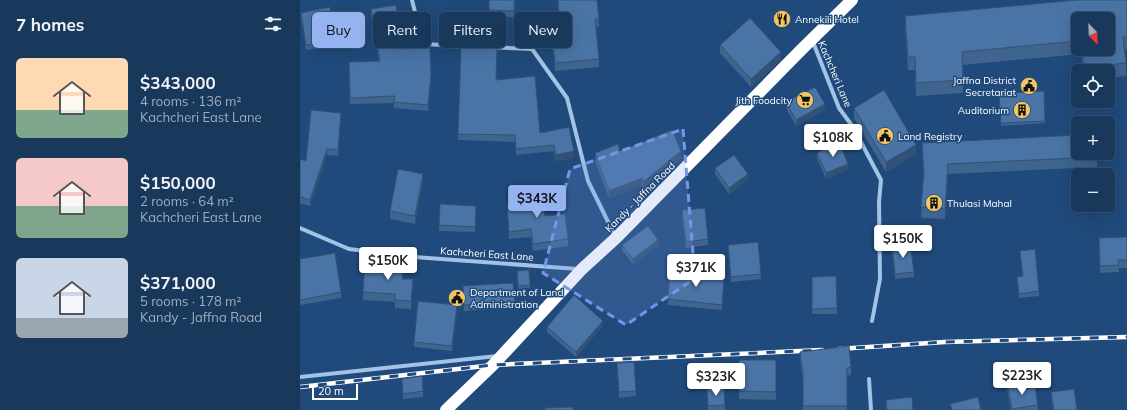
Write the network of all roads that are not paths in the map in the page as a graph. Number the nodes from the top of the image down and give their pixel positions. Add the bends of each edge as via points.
1 (412, 0) edge
2 (852, 0) edge
3 (812, 40) junction
4 (300, 228) edge
5 (616, 238) junction
6 (582, 269) junction
7 (872, 321) dead end
8 (501, 356) junction
9 (300, 377) edge
10 (869, 379) dead end
11 (446, 410) edge
12 (872, 410) edge

1 - 5 street via 423,44 532,49 567,98 588,181
2 - 3 highway, Kandy - Jaffna Road
3 - 5 highway, Kandy - Jaffna Road
3 - 7 street, Kachcheri Lane via 839,108 853,127 881,180 880,279
4 - 6 street, Kachcheri East Lane via 349,249 414,257
5 - 6 highway, Kandy - Jaffna Road
6 - 8 highway, Kandy - Jaffna Road
8 - 9 street
8 - 11 highway, Kandy - Jaffna Road
10 - 12 street

